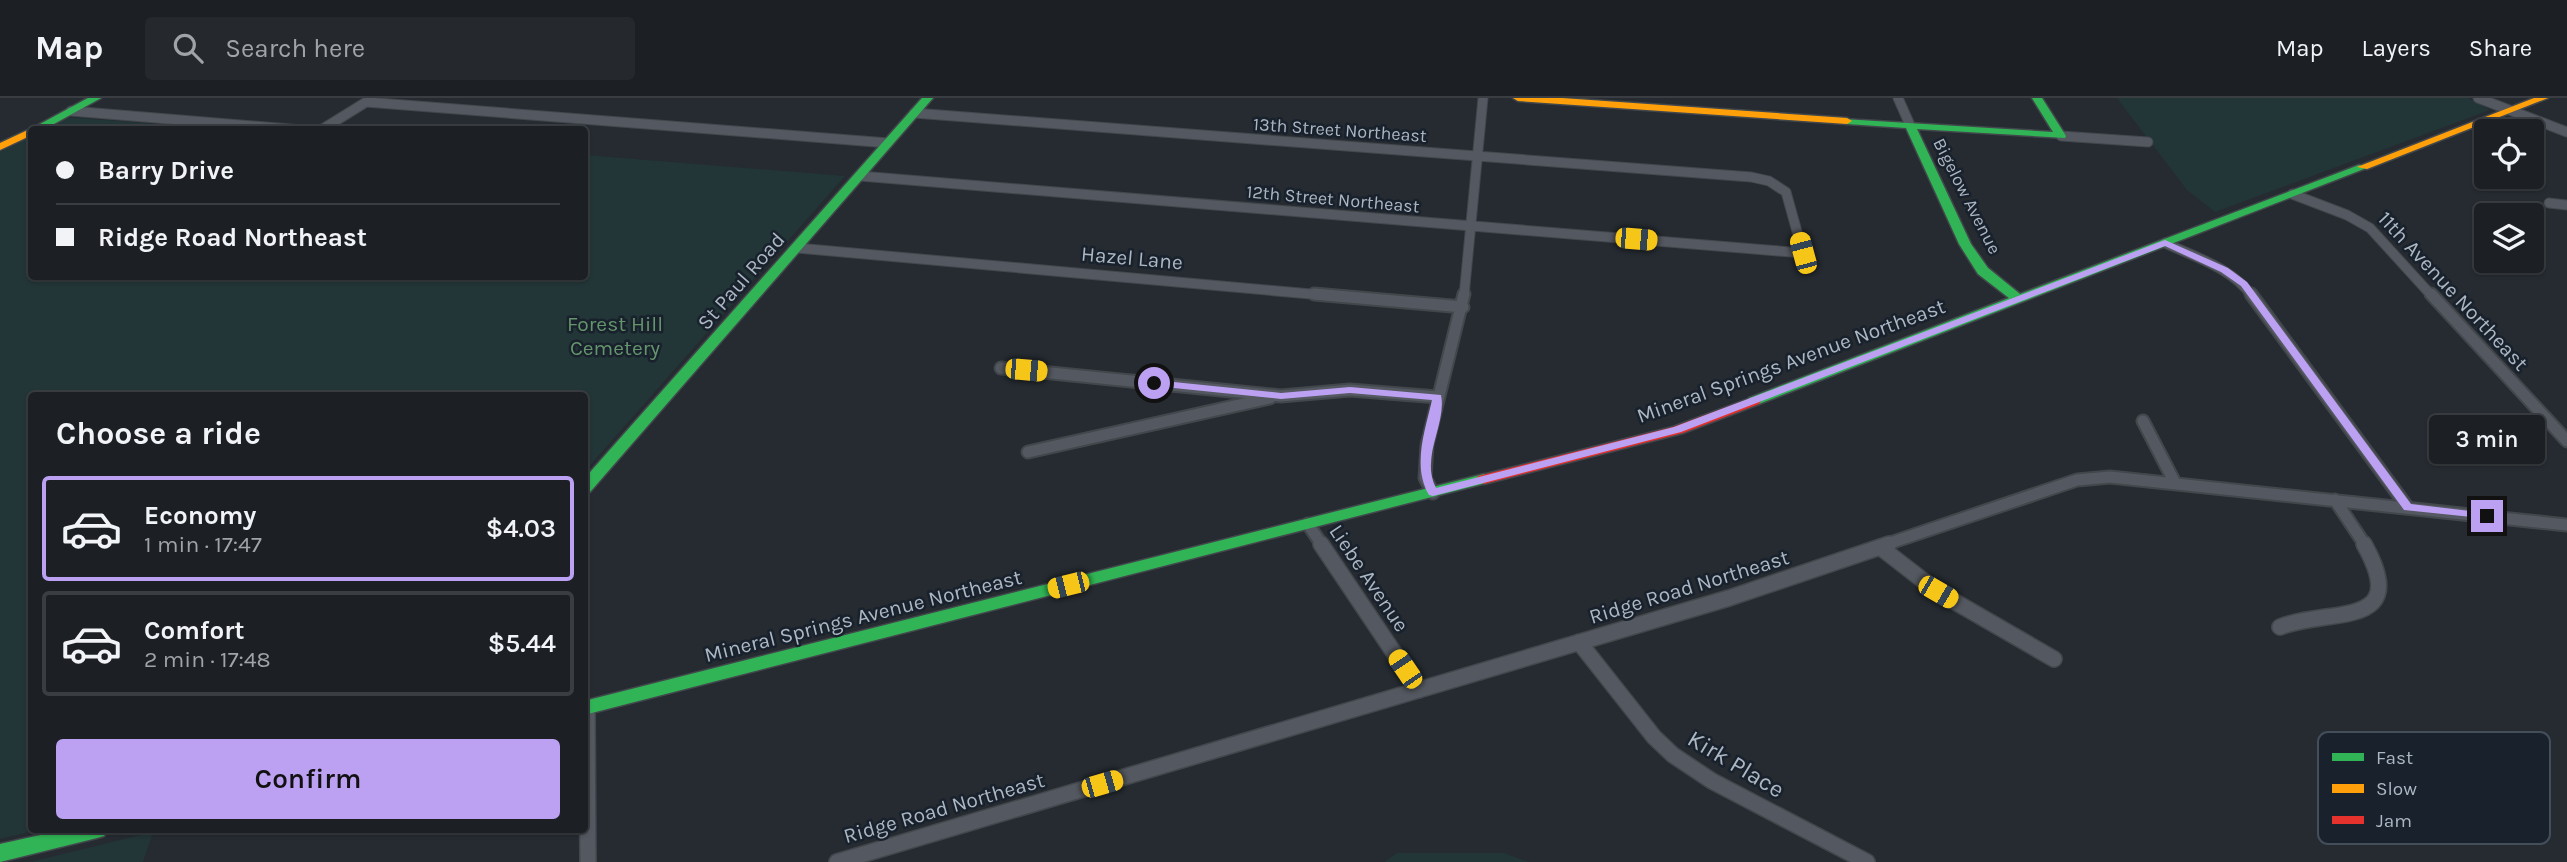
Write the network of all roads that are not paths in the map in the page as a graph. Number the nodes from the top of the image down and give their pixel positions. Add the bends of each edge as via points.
1 (96, 98) edge
2 (928, 98) edge
3 (1483, 98) edge
4 (1518, 98) edge
5 (1898, 98) edge
6 (2037, 98) edge
7 (2478, 98) edge
8 (2543, 98) edge
9 (369, 100) edge
10 (71, 111) junction
11 (2509, 111) junction
12 (914, 113) junction
13 (1910, 125) junction
14 (41, 126) edge
15 (253, 126) edge
16 (327, 126) edge
17 (2567, 132) edge
18 (28, 133) edge
19 (2061, 136) junction
20 (2148, 142) dead end
21 (888, 143) junction
22 (0, 147) edge
23 (1477, 156) junction
24 (860, 176) junction
25 (2292, 194) junction
26 (2549, 203) dead end
27 (2567, 205) edge
28 (1469, 226) junction
29 (2165, 243) junction
30 (797, 248) junction
31 (1803, 253) joint
32 (2017, 299) junction
33 (1463, 307) junction
34 (1001, 368) dead end
35 (1281, 396) junction
36 (1438, 397) junction
37 (2143, 421) dead end
38 (2567, 441) edge
39 (1028, 452) dead end
40 (2175, 483) junction
41 (588, 484) edge
42 (1433, 493) junction
43 (2335, 500) junction
44 (2408, 508) junction
45 (1308, 524) junction
46 (2567, 525) edge
47 (1880, 547) junction
48 (2280, 627) dead end
49 (1579, 642) junction
50 (2054, 659) dead end
51 (1419, 690) junction
52 (588, 707) edge
53 (84, 833) edge
54 (588, 833) edge
55 (0, 853) edge
56 (588, 862) edge
57 (837, 862) edge
58 (1867, 862) edge

1 - 10 main road
2 - 12 main road, St Paul Road
3 - 23 street
4 - 13 main road
5 - 13 street, Bigelow Avenue
6 - 19 main road
7 - 11 street
8 - 11 main road, Mineral Springs Avenue Northeast
9 - 16 street
9 - 21 street
10 - 14 main road
10 - 15 street
11 - 17 street
11 - 25 main road, Mineral Springs Avenue Northeast
12 - 21 main road, St Paul Road
12 - 23 street, 13th Street Northeast
13 - 19 main road
13 - 32 main road, Bigelow Avenue via 1965,244 1983,271
18 - 22 main road
19 - 20 street
21 - 24 main road, St Paul Road
23 - 28 street
23 - 31 street, 13th Street Northeast via 1764,179 1786,192
24 - 28 street, 12th Street Northeast
24 - 30 main road, St Paul Road
25 - 29 main road, Mineral Springs Avenue Northeast
25 - 38 street, 11th Avenue Northeast via 2370,228
26 - 27 street
28 - 31 street, 12th Street Northeast
28 - 33 street
29 - 32 main road, Mineral Springs Avenue Northeast
29 - 44 street via 2244,284
30 - 33 street, Hazel Lane
30 - 41 main road, St Paul Road
32 - 42 main road, Mineral Springs Avenue Northeast via 1678,430
33 - 36 street
34 - 35 street
35 - 36 street via 1350,390
35 - 39 street
36 - 42 street via 1425,478
37 - 40 street
40 - 43 street, Ridge Road Northeast
40 - 47 street, Ridge Road Northeast via 2110,477 2077,480
42 - 45 main road, Mineral Springs Avenue Northeast
43 - 44 street, Ridge Road Northeast
43 - 48 street via 2377,569 2380,591 2364,609 2295,620
44 - 46 street, Ridge Road Northeast
45 - 51 street, Liebe Avenue
45 - 52 main road, Mineral Springs Avenue Northeast
47 - 49 street, Ridge Road Northeast
47 - 50 street via 1938,592
49 - 51 street, Ridge Road Northeast
49 - 58 street, Kirk Place via 1654,737 1674,755 1712,781
51 - 57 street, Ridge Road Northeast
53 - 55 main road
54 - 56 street

